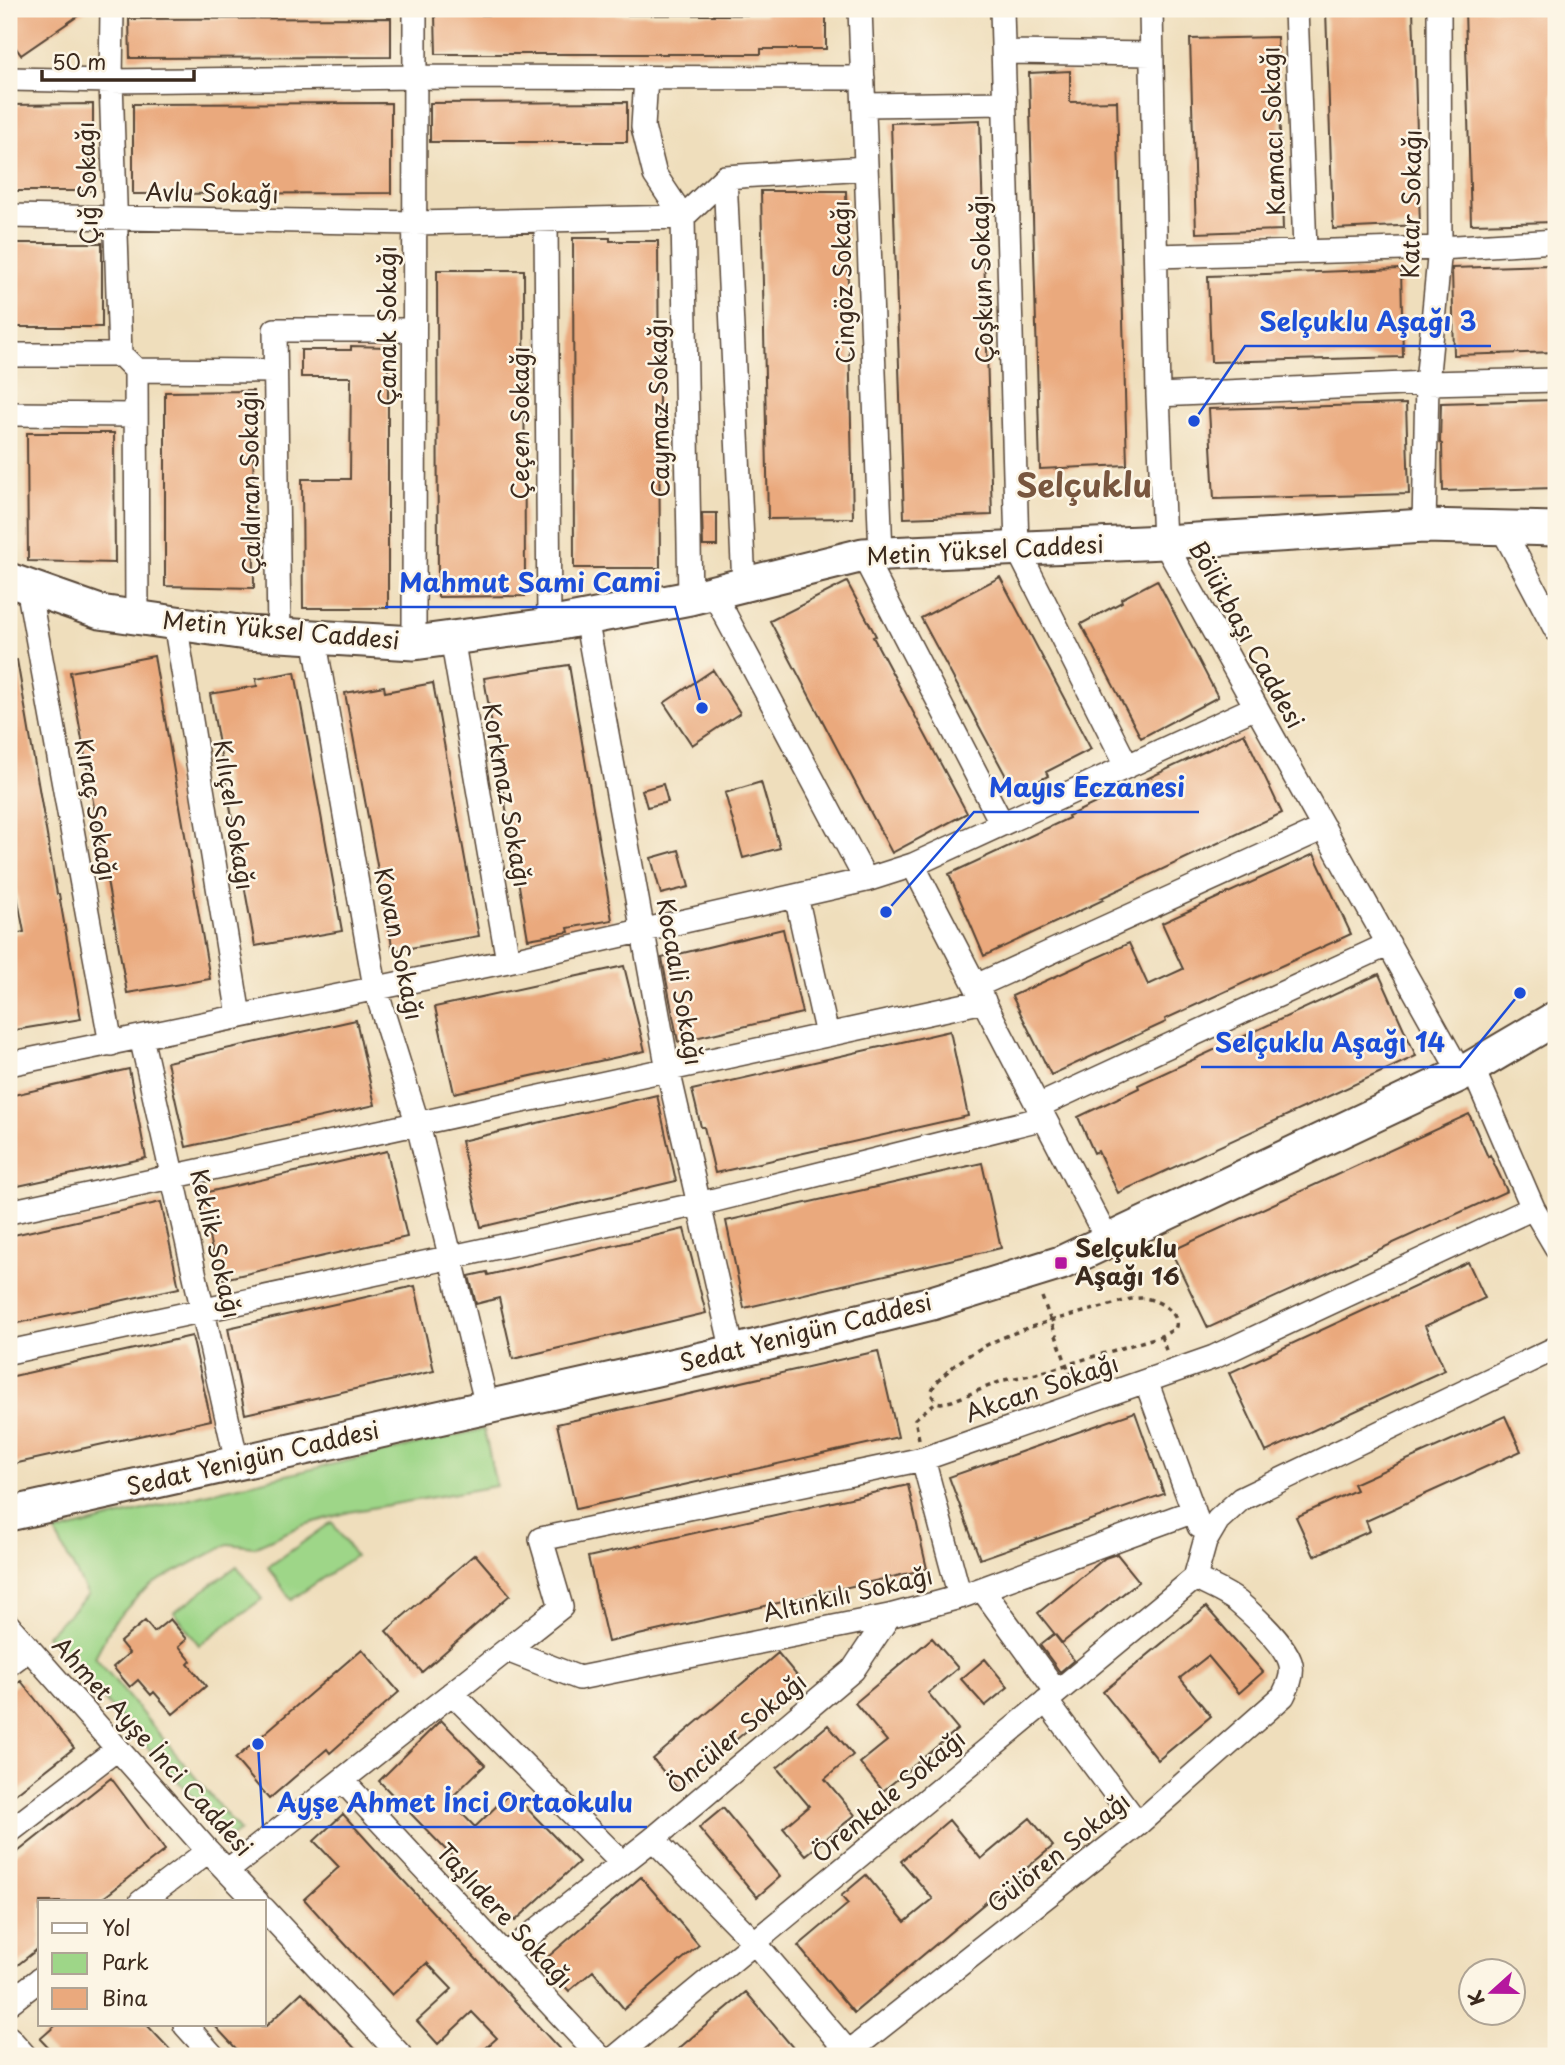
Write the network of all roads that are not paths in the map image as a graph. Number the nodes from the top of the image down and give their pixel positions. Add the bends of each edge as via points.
1 (112, 9) edge
2 (415, 9) edge
3 (860, 9) edge
4 (1002, 9) edge
5 (1151, 9) edge
6 (1296, 9) edge
7 (1439, 9) edge
8 (1004, 52) junction
9 (1152, 54) junction
10 (415, 77) junction
11 (646, 77) junction
12 (863, 78) junction
13 (9, 79) edge
14 (111, 81) junction
15 (1005, 103) junction
16 (864, 105) junction
17 (866, 168) junction
18 (725, 177) junction
19 (9, 216) edge
20 (683, 217) junction
21 (116, 219) junction
22 (546, 221) junction
23 (415, 223) junction
24 (1556, 241) edge
25 (1440, 248) junction
26 (1305, 250) junction
27 (1156, 256) junction
28 (414, 330) junction
29 (9, 355) edge
30 (128, 362) junction
31 (275, 371) junction
32 (1556, 380) edge
33 (1427, 383) junction
34 (1158, 395) junction
35 (9, 414) edge
36 (136, 415) junction
37 (1424, 526) junction
38 (1502, 528) junction
39 (1556, 529) edge
40 (1164, 542) junction
41 (1017, 548) junction
42 (872, 554) junction
43 (15, 586) edge
44 (716, 592) junction
45 (137, 617) junction
46 (586, 618) junction
47 (175, 622) junction
48 (549, 625) junction
49 (1556, 630) edge
50 (279, 635) junction
51 (314, 637) junction
52 (452, 638) junction
53 (414, 643) junction
54 (1256, 707) junction
55 (1127, 766) junction
56 (1002, 824) junction
57 (1324, 828) junction
58 (913, 865) junction
59 (866, 880) junction
60 (796, 895) junction
61 (643, 931) junction
62 (1389, 944) junction
63 (508, 961) junction
64 (375, 987) junction
65 (980, 993) junction
66 (239, 1016) junction
67 (1556, 1018) edge
68 (827, 1035) junction
69 (142, 1037) junction
70 (111, 1044) junction
71 (9, 1064) edge
72 (668, 1070) junction
73 (1466, 1071) junction
74 (1041, 1112) junction
75 (418, 1125) junction
76 (173, 1175) junction
77 (699, 1204) junction
78 (1533, 1208) junction
79 (9, 1212) edge
80 (1108, 1241) junction
81 (1556, 1247) edge
82 (452, 1257) junction
83 (203, 1311) junction
84 (1556, 1348) edge
85 (9, 1352) edge
86 (733, 1352) junction
87 (1146, 1381) junction
88 (487, 1406) junction
89 (923, 1459) junction
90 (237, 1462) junction
91 (1194, 1511) junction
92 (9, 1514) edge
93 (1205, 1542) junction
94 (1195, 1578) junction
95 (982, 1589) junction
96 (960, 1597) junction
97 (889, 1616) junction
98 (9, 1626) edge
99 (29, 1649) junction
100 (507, 1650) junction
101 (9, 1664) edge
102 (452, 1693) junction
103 (1051, 1696) junction
104 (117, 1749) junction
105 (342, 1780) junction
106 (1138, 1824) junction
107 (9, 1832) edge
108 (653, 1839) junction
109 (208, 1851) junction
110 (622, 1863) junction
111 (227, 1871) junction
112 (144, 1900) edge
113 (255, 1900) edge
114 (266, 1911) edge
115 (754, 1942) junction
116 (505, 1955) junction
117 (38, 1981) edge
118 (9, 2003) edge
119 (186, 2026) edge
120 (9, 2038) edge
121 (846, 2054) edge
122 (25, 2056) edge
123 (213, 2056) edge
124 (401, 2056) edge
125 (600, 2056) edge
126 (617, 2056) edge

1 - 14 street, Çığ Sokağı
2 - 10 street, Çanak Sokağı
3 - 12 street, Cingöz Sokağı
4 - 8 street, Çoşkun Sokağı
5 - 9 street, Bölükbaşı Caddesi
6 - 26 street, Kamacı Sokağı
7 - 25 street, Katar Sokağı
8 - 9 street
8 - 15 street, Çoşkun Sokağı
9 - 27 street, Bölükbaşı Caddesi
10 - 11 street
10 - 14 street
10 - 23 street, Çanak Sokağı
11 - 12 street
11 - 20 street via 643,127 655,175
12 - 16 street, Cingöz Sokağı
13 - 14 street
14 - 21 street, Çığ Sokağı
15 - 16 street
15 - 41 street, Çoşkun Sokağı
16 - 17 street, Cingöz Sokağı
17 - 18 street
17 - 42 street, Cingöz Sokağı
18 - 20 street
18 - 44 street
19 - 21 street, Avlu Sokağı
20 - 22 street, Avlu Sokağı
20 - 44 street, Caymaz Sokağı
21 - 23 street, Avlu Sokağı
21 - 30 street, Çığ Sokağı
22 - 23 street, Avlu Sokağı
22 - 48 street, Çeçen Sokağı
23 - 28 street, Çanak Sokağı
24 - 25 street
25 - 26 street
25 - 33 street, Katar Sokağı
26 - 27 street
27 - 34 street, Bölükbaşı Caddesi
28 - 31 street, Çaldıran Sokağı via 275,330
28 - 53 street, Çanak Sokağı
29 - 30 street
30 - 31 street
30 - 36 street, Çığ Sokağı
31 - 50 street, Çaldıran Sokağı
32 - 33 street
33 - 34 street
33 - 37 street, Katar Sokağı
34 - 40 street, Bölükbaşı Caddesi
35 - 36 street
36 - 45 street, Çığ Sokağı
37 - 38 street, Metin Yüksel Caddesi
37 - 40 street, Metin Yüksel Caddesi
38 - 39 street, Metin Yüksel Caddesi
38 - 49 street
40 - 41 street, Metin Yüksel Caddesi
40 - 54 street, Bölükbaşı Caddesi
41 - 42 street, Metin Yüksel Caddesi
41 - 55 street
42 - 44 street, Metin Yüksel Caddesi
42 - 56 street
43 - 45 street, Metin Yüksel Caddesi via 100,612
43 - 70 street, Kıraç Sokağı
44 - 46 street, Metin Yüksel Caddesi
44 - 59 street
45 - 47 street, Metin Yüksel Caddesi
46 - 48 street, Metin Yüksel Caddesi
46 - 61 street, Kocaali Sokağı
47 - 50 street, Metin Yüksel Caddesi
47 - 66 street, Kılıçel Sokağı
48 - 52 street, Metin Yüksel Caddesi
50 - 51 street, Metin Yüksel Caddesi
51 - 53 street, Metin Yüksel Caddesi
51 - 64 street, Kovan Sokağı
52 - 53 street, Metin Yüksel Caddesi
52 - 63 street, Korkmaz Sokağı
54 - 55 street
54 - 57 street, Bölükbaşı Caddesi
55 - 56 street
56 - 58 street
57 - 62 street, Bölükbaşı Caddesi
57 - 65 street
58 - 59 street
58 - 65 street
59 - 60 street
60 - 61 street
60 - 68 street
61 - 63 street
61 - 72 street, Kocaali Sokağı
62 - 73 street, Bölükbaşı Caddesi
62 - 74 street
63 - 64 street
64 - 66 street
64 - 75 street, Kovan Sokağı
65 - 68 street
65 - 74 street
66 - 69 street
67 - 73 street, Sedat Yenigün Caddesi
68 - 72 street
69 - 70 street
69 - 76 street, Keklik Sokağı
70 - 71 street
72 - 75 street
72 - 77 street, Kocaali Sokağı
73 - 78 street, Bölükbaşı Caddesi
73 - 80 street, Sedat Yenigün Caddesi
74 - 77 street
74 - 80 street
75 - 76 street
75 - 82 street, Kovan Sokağı
76 - 79 street
76 - 83 street, Keklik Sokağı
77 - 82 street
77 - 86 street, Kocaali Sokağı
78 - 81 street, Bölükbaşı Caddesi
78 - 87 street, Akcan Sokağı via 1214,1357
80 - 86 street, Sedat Yenigün Caddesi via 1061,1263 932,1303
82 - 83 street
82 - 88 street, Kovan Sokağı
83 - 85 street
83 - 90 street, Keklik Sokağı
84 - 93 street via 1241,1499 1218,1520
86 - 88 street, Sedat Yenigün Caddesi
87 - 89 street, Akcan Sokağı
87 - 91 street
88 - 90 street, Sedat Yenigün Caddesi
89 - 96 street
89 - 100 street, Akcan Sokağı via 541,1539 561,1607
90 - 92 street, Sedat Yenigün Caddesi
91 - 93 street
91 - 95 street, Altınkılı Sokağı
93 - 94 street
94 - 103 street, Örenkale Sokağı
94 - 106 street, Gülören Sokağı via 1237,1601 1271,1634 1287,1654 1291,1676 1283,1696
95 - 96 street, Altınkılı Sokağı
95 - 103 street
96 - 97 street, Altınkılı Sokağı
97 - 100 street, Altınkılı Sokağı via 579,1678
97 - 108 street, Öncüler Sokağı via 853,1670
98 - 99 street, Ahmet Ayşe İnci Caddesi
99 - 101 street
99 - 104 street, Ahmet Ayşe İnci Caddesi
100 - 102 street
102 - 105 street
102 - 110 street
103 - 106 street
103 - 115 street, Örenkale Sokağı
104 - 107 street
104 - 109 street, Ahmet Ayşe İnci Caddesi
105 - 111 street
105 - 116 street, Taşlıdere Sokağı
106 - 121 street, Gülören Sokağı
108 - 110 street, Öncüler Sokağı
108 - 115 street
109 - 111 street, Ahmet Ayşe İnci Caddesi
109 - 112 street
110 - 116 street, Öncüler Sokağı
111 - 113 street, Ahmet Ayşe İnci Caddesi
114 - 124 street
115 - 121 street
115 - 126 street, Örenkale Sokağı
116 - 125 street, Taşlıdere Sokağı
117 - 118 street
119 - 123 street
120 - 122 street

